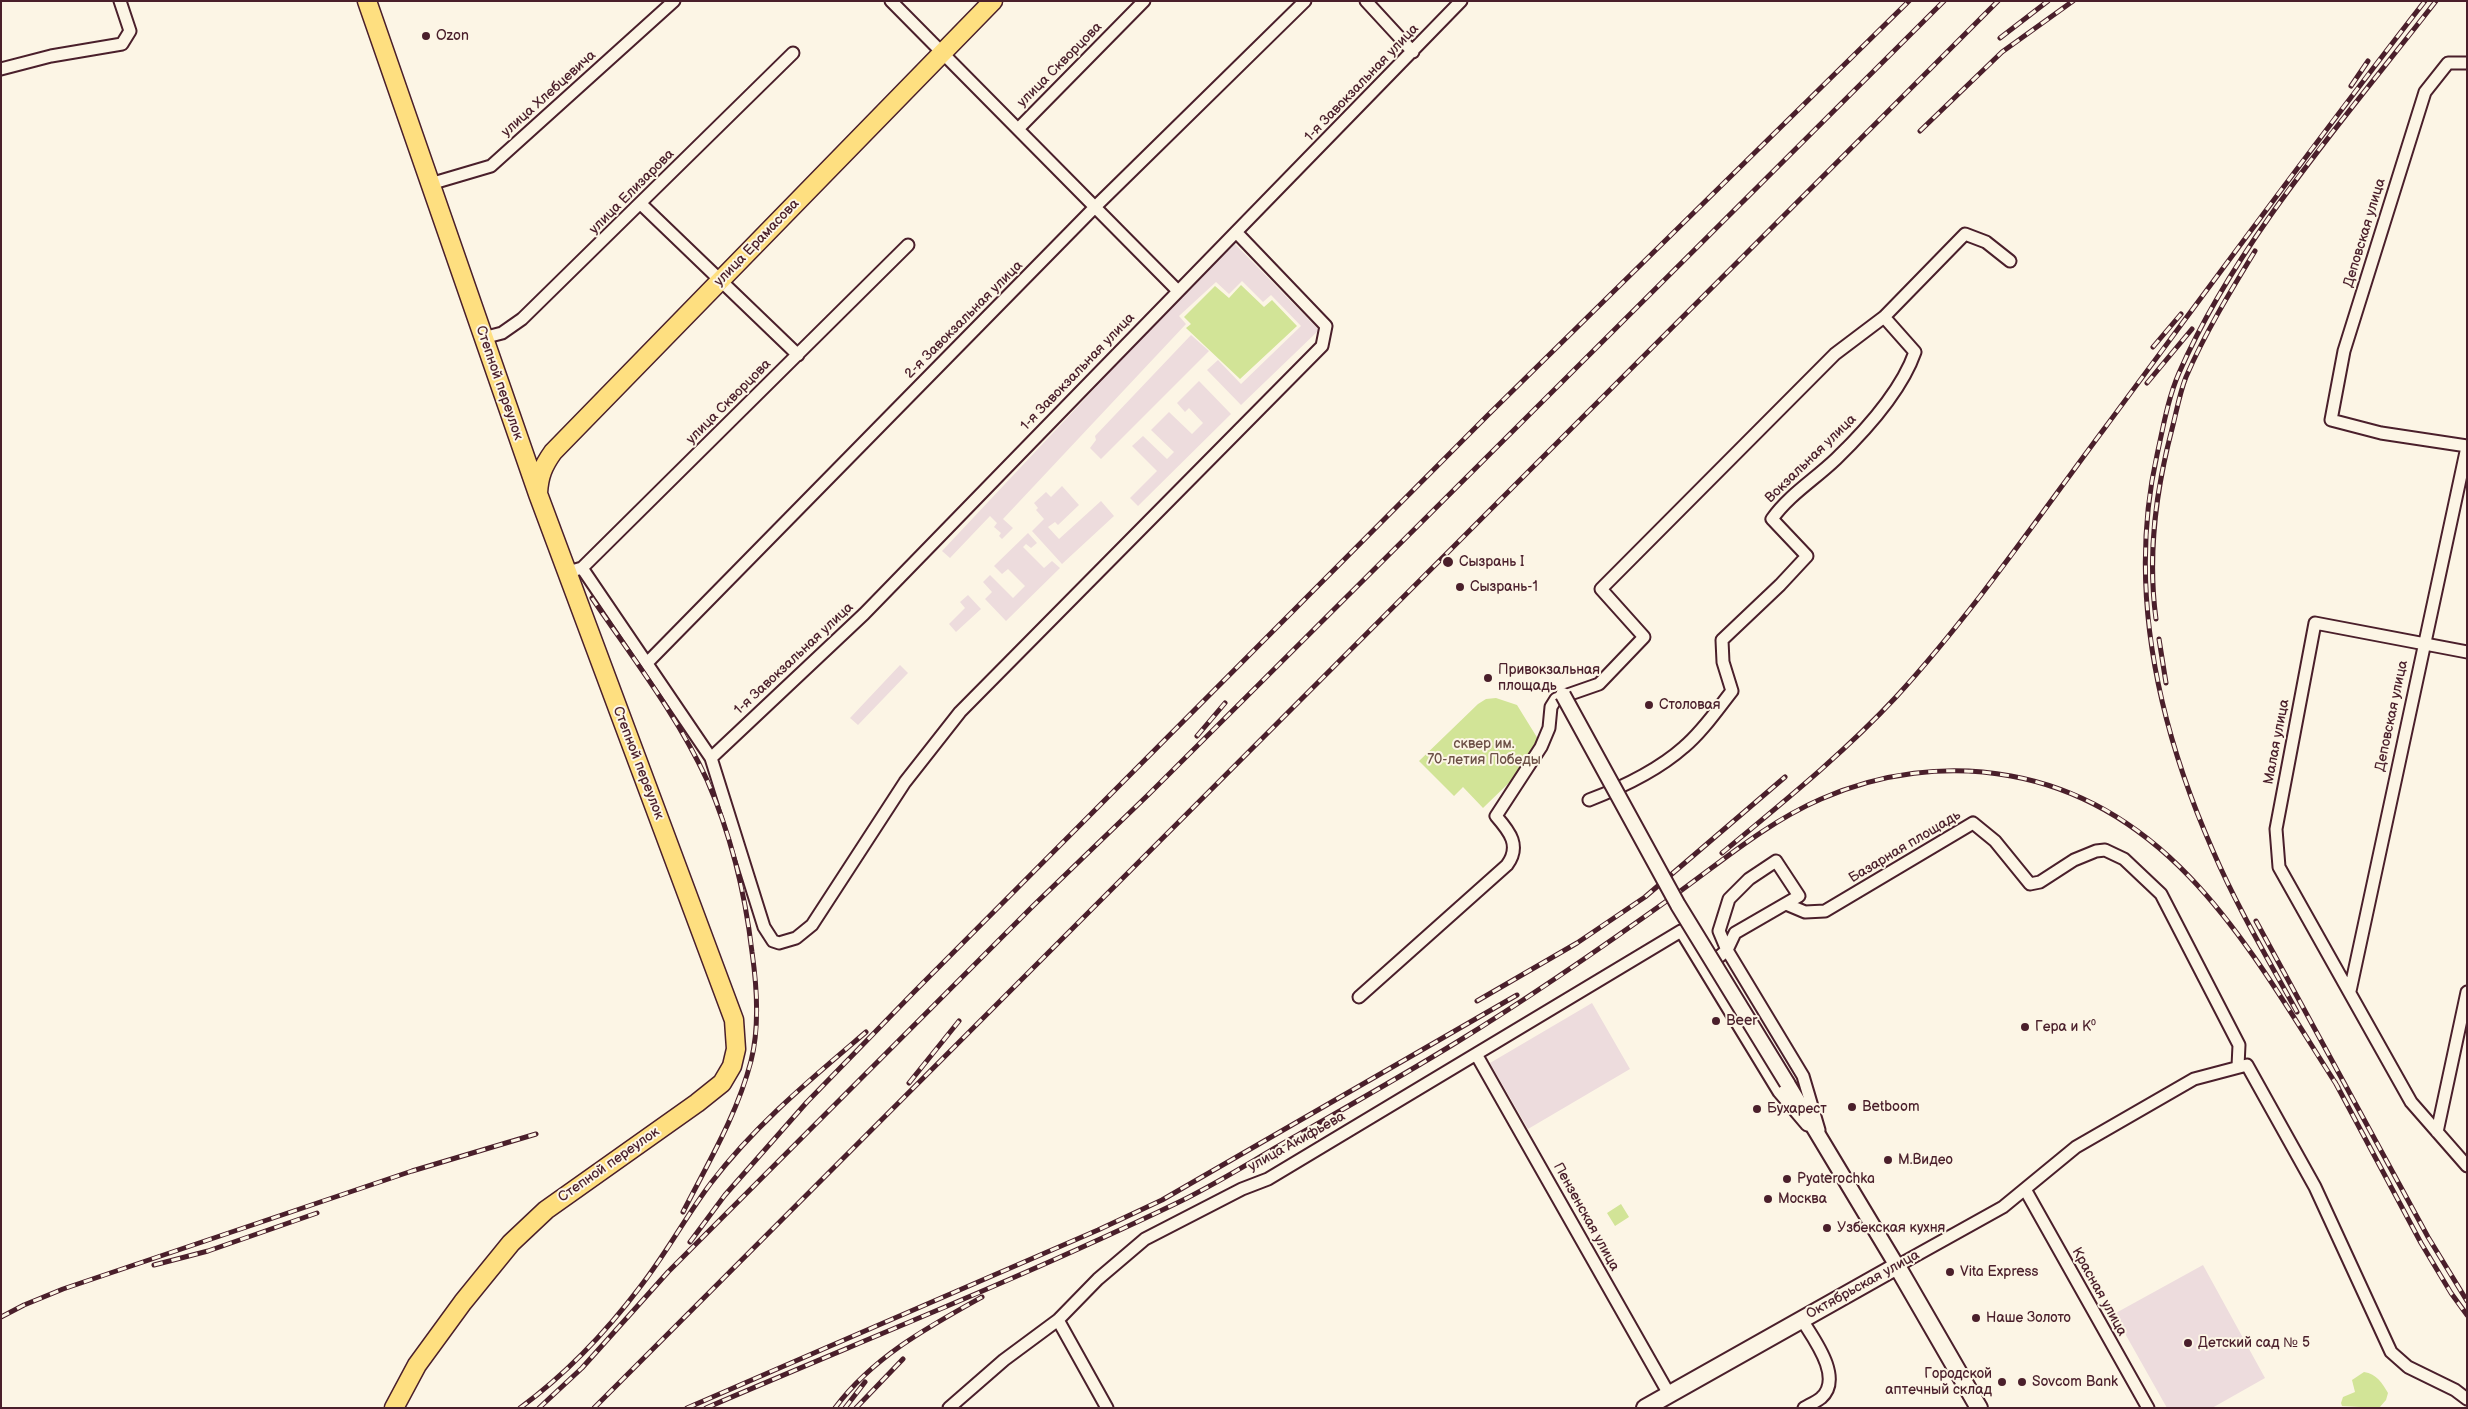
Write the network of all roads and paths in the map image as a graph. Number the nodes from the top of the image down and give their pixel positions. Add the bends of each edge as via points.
1 (120, 1) edge
2 (367, 1) edge
3 (674, 1) edge
4 (891, 1) edge
5 (993, 1) edge
6 (1144, 1) edge
7 (1305, 1) edge
8 (1366, 1) edge
9 (1461, 1) edge
10 (1413, 52) junction
11 (792, 53) dead end
12 (942, 53) junction
13 (2467, 63) edge
14 (1, 69) edge
15 (1018, 129) junction
16 (430, 184) junction
17 (641, 204) junction
18 (1095, 207) junction
19 (1236, 232) junction
20 (908, 245) dead end
21 (2010, 261) dead end
22 (720, 280) junction
23 (1177, 290) junction
24 (1884, 317) junction
25 (483, 338) junction
26 (798, 355) junction
27 (519, 440) junction
28 (2467, 447) edge
29 (553, 452) junction
30 (538, 494) junction
31 (574, 570) junction
32 (2423, 644) junction
33 (2467, 652) edge
34 (647, 663) junction
35 (1569, 694) junction
36 (711, 758) junction
37 (1590, 800) dead end
38 (1786, 904) junction
39 (1727, 950) junction
40 (1704, 969) junction
41 (2350, 991) junction
42 (2467, 992) edge
43 (1359, 997) dead end
44 (1476, 1054) junction
45 (2238, 1066) junction
46 (2437, 1132) junction
47 (1823, 1143) junction
48 (2467, 1166) edge
49 (2026, 1191) junction
50 (1897, 1266) junction
51 (1058, 1320) junction
52 (1802, 1320) junction
53 (1669, 1394) junction
54 (2467, 1399) edge
55 (1822, 1402) edge
56 (394, 1408) edge
57 (949, 1408) edge
58 (1107, 1408) edge
59 (1645, 1408) edge
60 (1804, 1408) edge
61 (1979, 1408) edge
62 (2148, 1408) edge

1 - 14 street via 130,31 122,44 51,56
2 - 16 main road, Степной переулок
3 - 16 street, улица Хлебцевича via 491,166
4 - 12 street
5 - 12 main road, улица Ерамасова
6 - 15 street, улица Скворцова
7 - 18 street, 2-я Завокзальная улица
8 - 10 street
9 - 10 street, 1-я Завокзальная улица
10 - 19 street, 1-я Завокзальная улица
11 - 17 street, улица Елизарова
12 - 15 street
12 - 22 main road, улица Ерамасова
13 - 28 street, Деповская улица via 2448,63 2425,92 2344,351 2331,420 2381,433
15 - 18 street
16 - 25 main road, Степной переулок
17 - 22 street
17 - 25 street, улица Елизарова via 522,320 502,333
18 - 23 street
18 - 34 street, 2-я Завокзальная улица
19 - 23 street, 1-я Завокзальная улица
19 - 36 street via 1326,326 1322,346 960,712 905,782 818,917 796,938 773,942 764,927
20 - 26 street, улица Скворцова
21 - 24 street via 1986,242 1965,234
22 - 26 street
22 - 29 main road, улица Ерамасова
23 - 36 street, 1-я Завокзальная улица via 864,614
24 - 35 street via 1834,354 1601,589 1644,637 1599,684
24 - 37 street, Вокзальная улица via 1915,352 1909,369 1855,438 1781,506 1772,519 1807,556 1722,640 1722,662 1732,691 1684,748 1625,786
25 - 27 main road, Степной переулок
26 - 31 street, улица Скворцова
27 - 29 main road via 536,455
27 - 30 main road, Степной переулок
28 - 32 street, Деповская улица
29 - 30 main road, улица Ерамасова via 539,477
30 - 31 main road, Степной переулок
31 - 34 street
31 - 56 main road, Степной переулок via 734,1020 736,1049 732,1066 722,1083 546,1210 510,1243 417,1365
32 - 33 street
32 - 41 street, Деповская улица
32 - 41 street, Малая улица via 2315,624 2276,829 2278,867
34 - 36 street
35 - 43 street via 1556,699 1551,707 1549,728 1541,748 1496,816 1510,833 1514,844 1513,857
35 - 47 street, bridge via 1678,905
38 - 39 street via 1735,933
38 - 39 street via 1799,896 1776,861 1749,879 1730,899 1719,931
38 - 45 street, Базарная площадь via 1805,912 1825,911 1973,823 1995,841 2030,884 2040,882 2084,855 2105,850 2124,859 2161,894 2239,1046
39 - 40 street
39 - 47 street via 1803,1076
40 - 44 street, улица Акифьева via 1681,931
40 - 47 street via 1779,1092
41 - 46 street via 2411,1102
42 - 46 street
44 - 51 street, улица Акифьева via 1268,1179 1145,1239
44 - 53 street, Пензенская улица
45 - 49 street, Октябрьская улица via 2194,1079 2159,1098 2076,1147
45 - 54 street via 2247,1065 2315,1188 2391,1352 2408,1367
46 - 48 street
47 - 50 street
49 - 50 street, Октябрьская улица
49 - 62 street, Красная улица
50 - 52 main road, Октябрьская улица
50 - 61 main road
51 - 57 street, улица Акифьева via 1004,1360
51 - 58 street
52 - 53 main road, Октябрьская улица
52 - 55 street via 1826,1360 1829,1380
53 - 59 main road, Октябрьская улица
55 - 60 street

